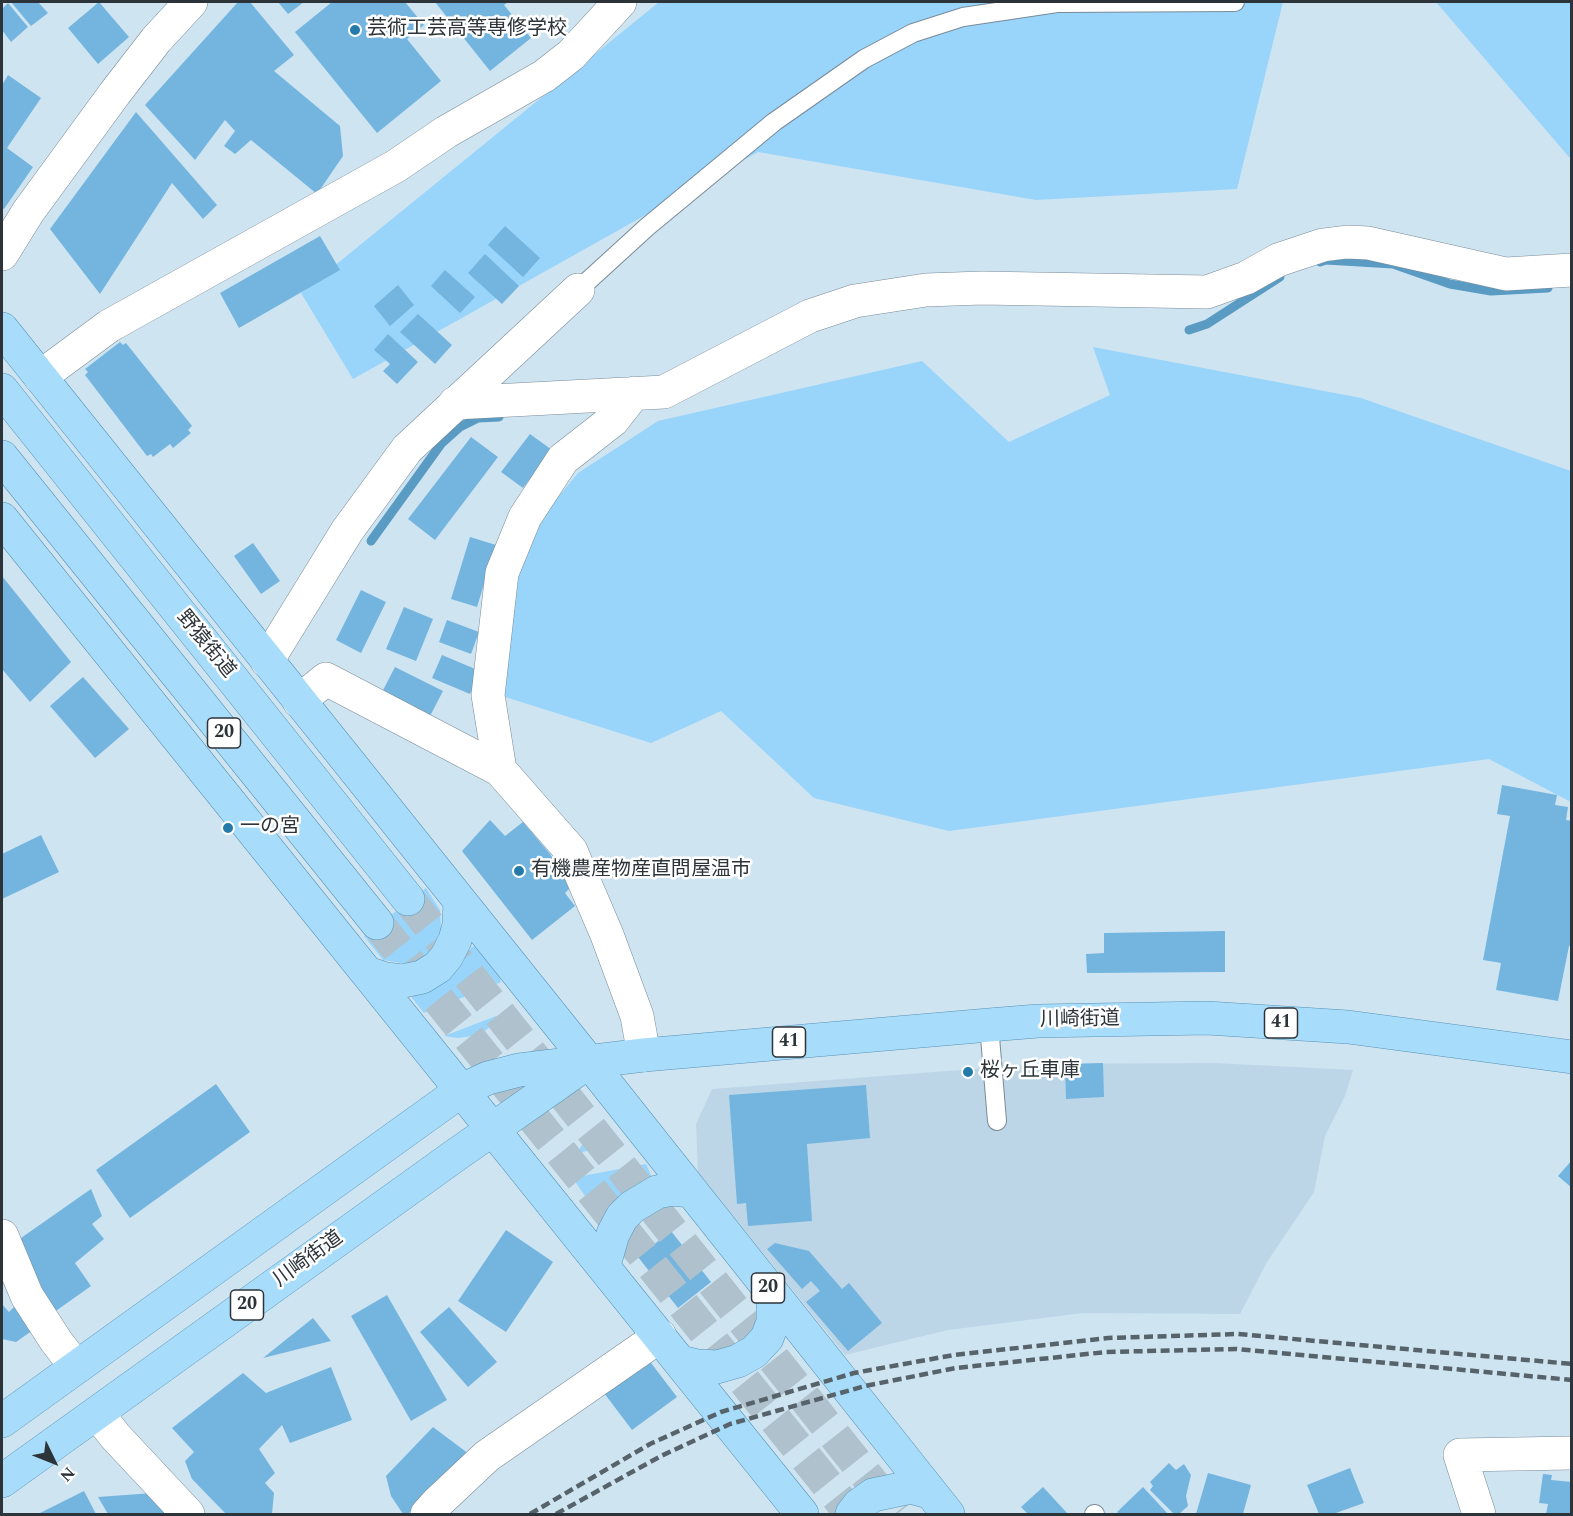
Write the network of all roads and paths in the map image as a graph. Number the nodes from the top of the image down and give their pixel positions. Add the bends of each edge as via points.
1 (190, 2) edge
2 (620, 2) edge
3 (1235, 2) edge
4 (2, 254) edge
5 (1572, 270) edge
6 (578, 290) joint
7 (2, 329) edge
8 (40, 377) junction
9 (2, 390) edge
10 (634, 393) junction
11 (455, 403) junction
12 (2, 458) edge
13 (2, 519) edge
14 (267, 661) junction
15 (299, 701) junction
16 (500, 770) junction
17 (408, 899) tunnel mouth
18 (460, 901) junction
19 (377, 923) tunnel mouth
20 (367, 973) junction
21 (988, 1025) junction
22 (644, 1055) junction
23 (1572, 1057) edge
24 (589, 1062) junction
25 (462, 1090) junction
26 (997, 1121) dead end
27 (493, 1128) junction
28 (691, 1191) junction
29 (2, 1236) edge
30 (604, 1265) junction
31 (773, 1295) junction
32 (660, 1336) junction
33 (681, 1362) junction
34 (76, 1367) junction
35 (97, 1413) junction
36 (2, 1421) edge
37 (1572, 1453) edge
38 (2, 1481) edge
39 (938, 1503) edge
40 (188, 1515) edge
41 (427, 1515) edge
42 (802, 1515) edge
43 (852, 1515) edge
44 (1479, 1515) edge

1 - 4 street via 115,93
2 - 8 street via 571,55 544,76 446,132 396,166 109,326
3 - 6 lane via 1057,3 963,17 913,33 864,59 774,122
5 - 10 street via 1506,274 1368,243 1347,242 1323,245 1278,260 1246,278 1207,292 926,290 855,301 810,316 664,392
6 - 11 street
7 - 8 main road, 20
8 - 14 main road, 20
9 - 17 main road, 野猿街道 / 20
10 - 11 street
10 - 16 street via 613,420 563,459 525,517 502,573 488,695
11 - 14 street via 407,449 347,531
12 - 19 main road, 野猿街道 / 20
13 - 20 main road, 20
14 - 15 main road, 20
15 - 16 street via 326,679
15 - 18 main road, 20
16 - 22 street via 571,851 637,1016
18 - 20 main road via 459,925 447,956 438,967 422,977 403,981
18 - 24 main road, 20
20 - 25 main road, 20
21 - 22 main road, 川崎街道 / 41
21 - 23 main road, 川崎街道 / 41 via 1207,1018 1348,1027
21 - 26 lane
22 - 24 main road, 川崎街道 / 41
24 - 25 main road, 川崎街道 / 20 via 519,1070
24 - 27 main road, 川崎街道 / 20
24 - 28 main road, 20
25 - 27 main road, 20
25 - 34 main road, 川崎街道 / 20
27 - 30 main road, 20
27 - 35 main road, 川崎街道 / 20
28 - 30 main road via 657,1192 632,1208 613,1234
28 - 31 main road, 20
29 - 34 street via 27,1296
30 - 32 main road, 20
31 - 33 main road via 773,1322 767,1338 754,1352 717,1367
31 - 39 main road, 20
32 - 33 main road, 20
32 - 41 street via 487,1456
33 - 42 main road, 20
34 - 36 main road, 川崎街道 / 20
35 - 38 main road, 川崎街道 / 20
35 - 40 street
37 - 44 street via 1460,1455
39 - 43 main road, 20 via 911,1487 873,1495

